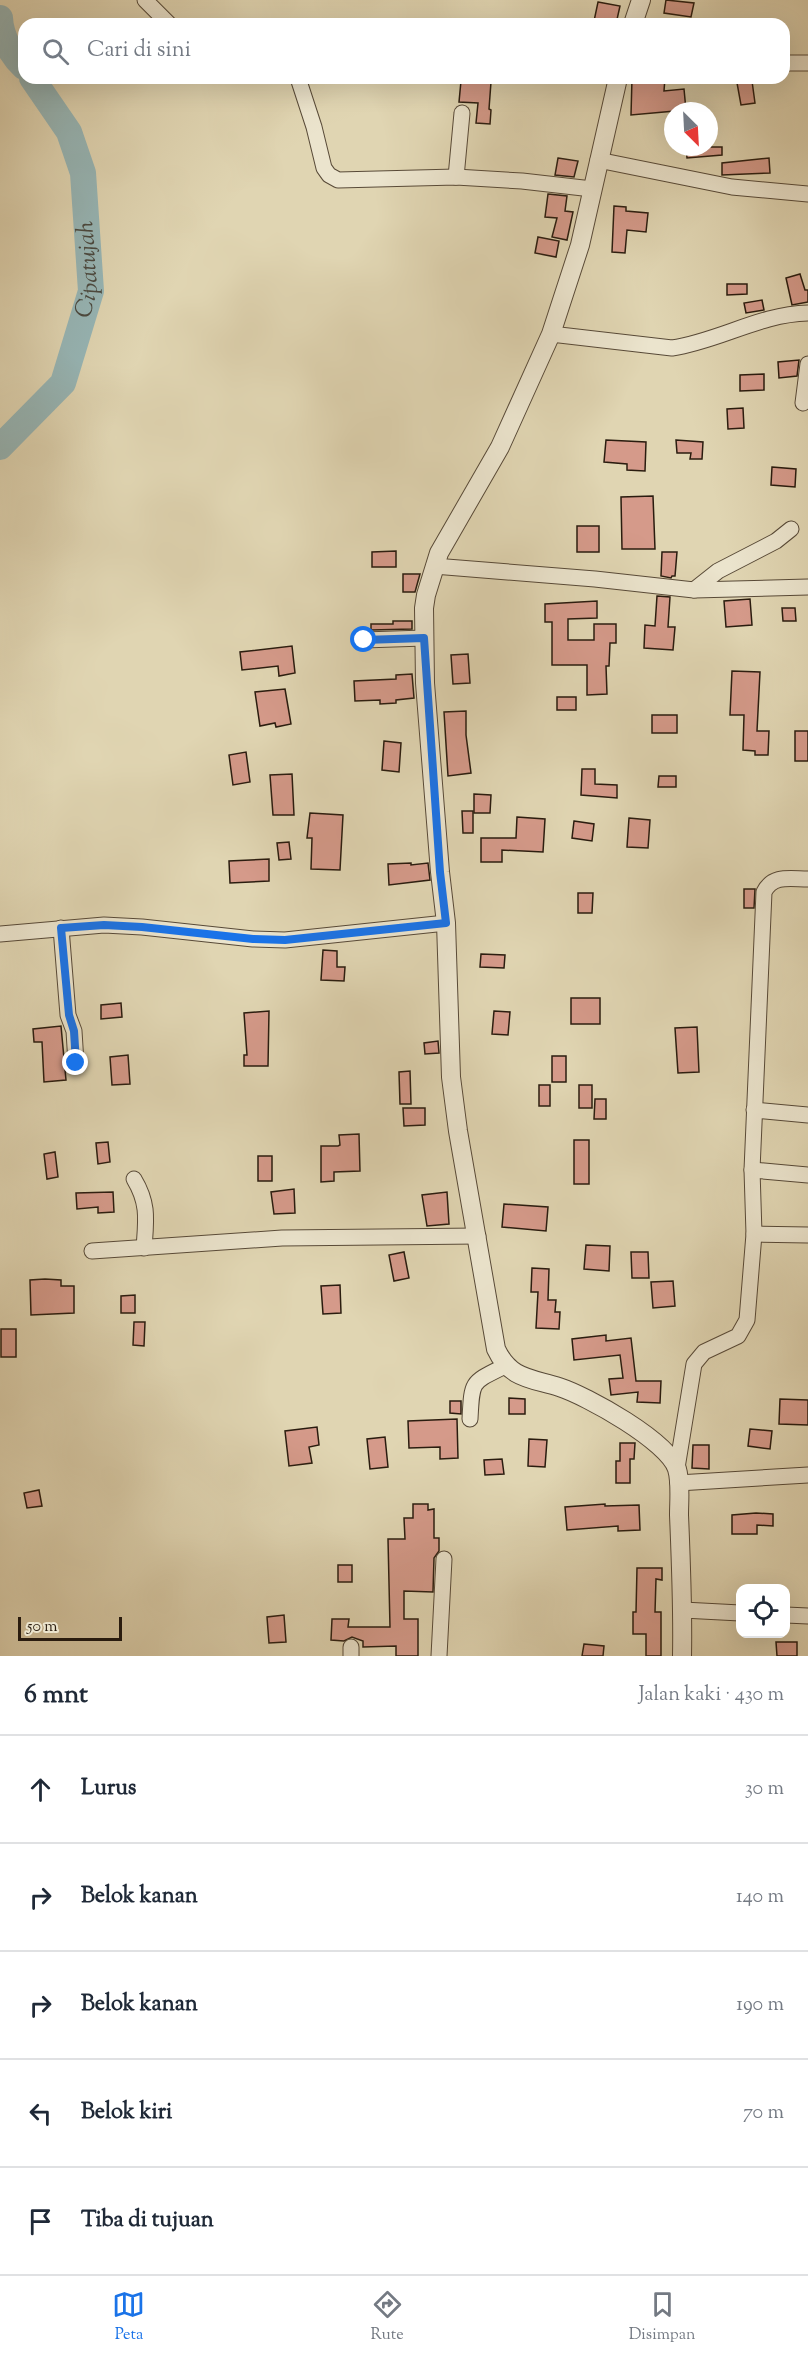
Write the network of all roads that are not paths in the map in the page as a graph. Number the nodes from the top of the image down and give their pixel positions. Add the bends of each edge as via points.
1 (145, 0) edge
2 (641, 0) edge
3 (163, 18) edge
4 (635, 18) edge
5 (790, 63) edge
6 (808, 63) edge
7 (300, 84) edge
8 (617, 84) edge
9 (462, 113) dead end
10 (598, 160) junction
11 (456, 177) junction
12 (592, 189) junction
13 (808, 194) edge
14 (808, 313) edge
15 (551, 334) junction
16 (808, 364) edge
17 (803, 403) dead end
18 (791, 529) dead end
19 (434, 566) junction
20 (808, 586) edge
21 (694, 590) junction
22 (424, 638) junction
23 (364, 640) dead end
24 (808, 879) edge
25 (446, 923) junction
26 (61, 928) junction
27 (0, 934) edge
28 (76, 1063) dead end
29 (754, 1110) junction
30 (808, 1115) edge
31 (752, 1170) junction
32 (808, 1175) edge
33 (134, 1179) dead end
34 (754, 1234) junction
35 (808, 1235) edge
36 (478, 1236) junction
37 (144, 1248) junction
38 (92, 1251) dead end
39 (505, 1365) junction
40 (470, 1419) dead end
41 (677, 1475) junction
42 (808, 1475) edge
43 (444, 1559) dead end
44 (683, 1610) junction
45 (736, 1613) edge
46 (790, 1615) edge
47 (808, 1616) edge
48 (440, 1656) edge
49 (682, 1656) edge

1 - 3 street
2 - 4 street
5 - 6 street
7 - 11 street via 324,168 333,178
8 - 10 street
9 - 11 street
10 - 12 street
10 - 13 street via 732,187
11 - 12 street
12 - 15 street via 580,246
14 - 15 street via 751,323 672,348
15 - 19 street via 500,447
16 - 17 street
18 - 21 street via 777,541 718,571
19 - 21 street
19 - 22 street via 426,595
20 - 21 street
22 - 23 street
22 - 25 street
24 - 29 street via 773,880 764,892
25 - 26 street via 285,940 142,927
25 - 36 street via 451,1077
26 - 27 street
26 - 28 street
29 - 30 street
29 - 31 street
31 - 32 street
31 - 34 street
33 - 37 street via 146,1204
34 - 35 street
34 - 41 street via 747,1320 738,1336 704,1352 694,1364
36 - 37 street via 282,1238
36 - 39 street via 490,1322
37 - 38 street
39 - 40 street via 475,1382
39 - 41 street via 618,1416 650,1439
41 - 42 street
41 - 44 street
43 - 48 street
44 - 45 street
44 - 49 street
46 - 47 street

